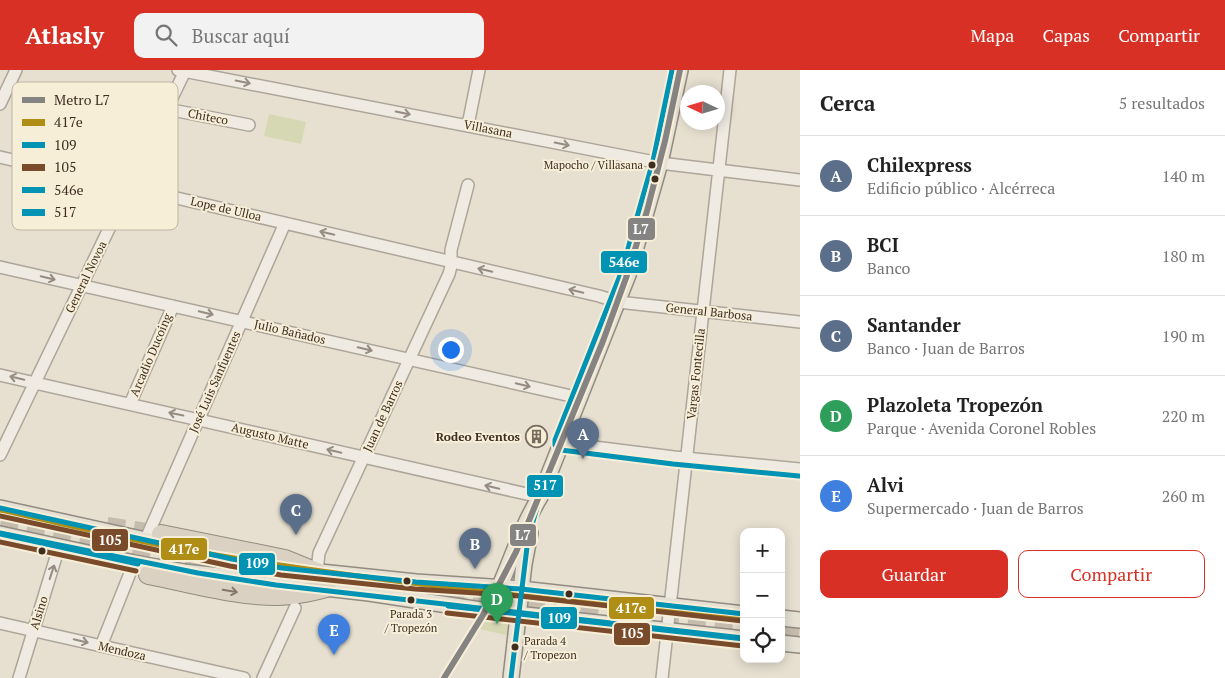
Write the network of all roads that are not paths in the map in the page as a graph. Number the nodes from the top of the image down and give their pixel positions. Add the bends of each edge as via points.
1 (16, 70) edge
2 (479, 70) edge
3 (680, 70) edge
4 (730, 70) edge
5 (181, 71) edge
6 (0, 104) edge
7 (178, 111) edge
8 (249, 125) dead end
9 (468, 125) junction
10 (660, 163) junction
11 (720, 171) junction
12 (800, 180) edge
13 (468, 185) dead end
14 (178, 198) edge
15 (286, 223) junction
16 (108, 230) edge
17 (451, 262) junction
18 (0, 267) edge
19 (82, 285) junction
20 (618, 302) junction
21 (173, 306) junction
22 (703, 312) junction
23 (242, 321) junction
24 (800, 322) edge
25 (410, 359) junction
26 (0, 375) edge
27 (35, 382) junction
28 (580, 398) junction
29 (130, 404) junction
30 (199, 419) junction
31 (562, 443) junction
32 (0, 456) edge
33 (363, 458) junction
34 (687, 458) junction
35 (800, 469) edge
36 (540, 497) junction
37 (0, 508) edge
38 (0, 534) edge
39 (153, 537) junction
40 (60, 547) junction
41 (134, 563) junction
42 (317, 572) junction
43 (148, 575) dead end
44 (326, 588) junction
45 (500, 588) junction
46 (521, 589) junction
47 (670, 605) junction
48 (295, 608) dead end
49 (488, 611) junction
50 (519, 614) junction
51 (740, 614) edge
52 (539, 616) junction
53 (785, 618) edge
54 (800, 620) edge
55 (0, 623) edge
56 (668, 630) junction
57 (33, 631) junction
58 (516, 635) junction
59 (740, 639) edge
60 (785, 644) edge
61 (101, 646) junction
62 (800, 646) edge
63 (198, 673) edge
64 (18, 678) edge
65 (244, 678) edge
66 (263, 678) edge
67 (511, 678) edge
68 (662, 678) edge

1 - 6 street
2 - 9 street
3 - 10 main road
4 - 11 street, Vargas Fontecilla
5 -> 9 street, Villasana
7 - 8 street, Chiteco
9 -> 10 street, Villasana
10 - 11 street, Villasana
10 - 20 main road
11 - 12 street, Villasana
11 - 22 street, Vargas Fontecilla
13 - 17 street via 451,250
14 - 15 street, Lope de Ulloa
17 -> 15 street, Lope de Ulloa
15 - 23 street, José Luis Sanfuentes
16 - 19 street, General Novoa
20 -> 17 street, Lope de Ulloa
17 - 25 street, Juan de Barros via 449,274
18 -> 19 street, Julio Bañados
19 - 21 street, Julio Bañados
19 - 27 street, General Novoa
20 - 22 street, General Barbosa
20 - 28 main road
21 -> 23 street, Julio Bañados
21 - 29 street, Arcadio Ducoing
22 - 24 street, General Barbosa
22 - 34 street, Vargas Fontecilla
23 -> 25 street, Julio Bañados
23 - 30 street, José Luis Sanfuentes
25 -> 28 street, Julio Bañados
25 - 33 street, Juan de Barros
27 -> 26 street, Augusto Matte
27 - 29 street, Augusto Matte
27 - 32 street, General Novoa
28 - 31 main road
30 -> 29 street, Augusto Matte
33 -> 30 street, Augusto Matte
30 - 39 street, José Luis Sanfuentes
31 - 34 street
31 - 36 main road
36 -> 33 street, Augusto Matte
33 - 42 street, Juan de Barros via 319,554
34 - 35 street
34 - 47 street, Vargas Fontecilla
36 - 45 main road
36 - 46 main road via 526,552
37 - 39 main road
38 - 40 main road
39 - 42 highway via 286,559
40 - 41 main road
57 -> 40 street, Alsino
41 - 44 main road
41 - 61 street
42 - 45 main road
43 -> 44 highway via 267,595
44 - 49 main road
45 - 46 main road
45 - 49 main road
46 - 47 main road
46 - 50 main road
47 - 51 main road
47 - 56 street, Vargas Fontecilla
48 - 66 street
49 - 50 main road
50 - 52 main road
50 - 58 main road
52 - 56 main road
52 - 58 main road
53 - 54 main road
55 - 57 street, Mendoza
56 - 59 main road
56 - 68 street, Vargas Fontecilla
57 -> 61 street, Mendoza
57 - 64 street, Alsino
58 - 67 main road
60 - 62 main road
61 - 63 street, Mendoza
63 - 65 street, Mendoza

